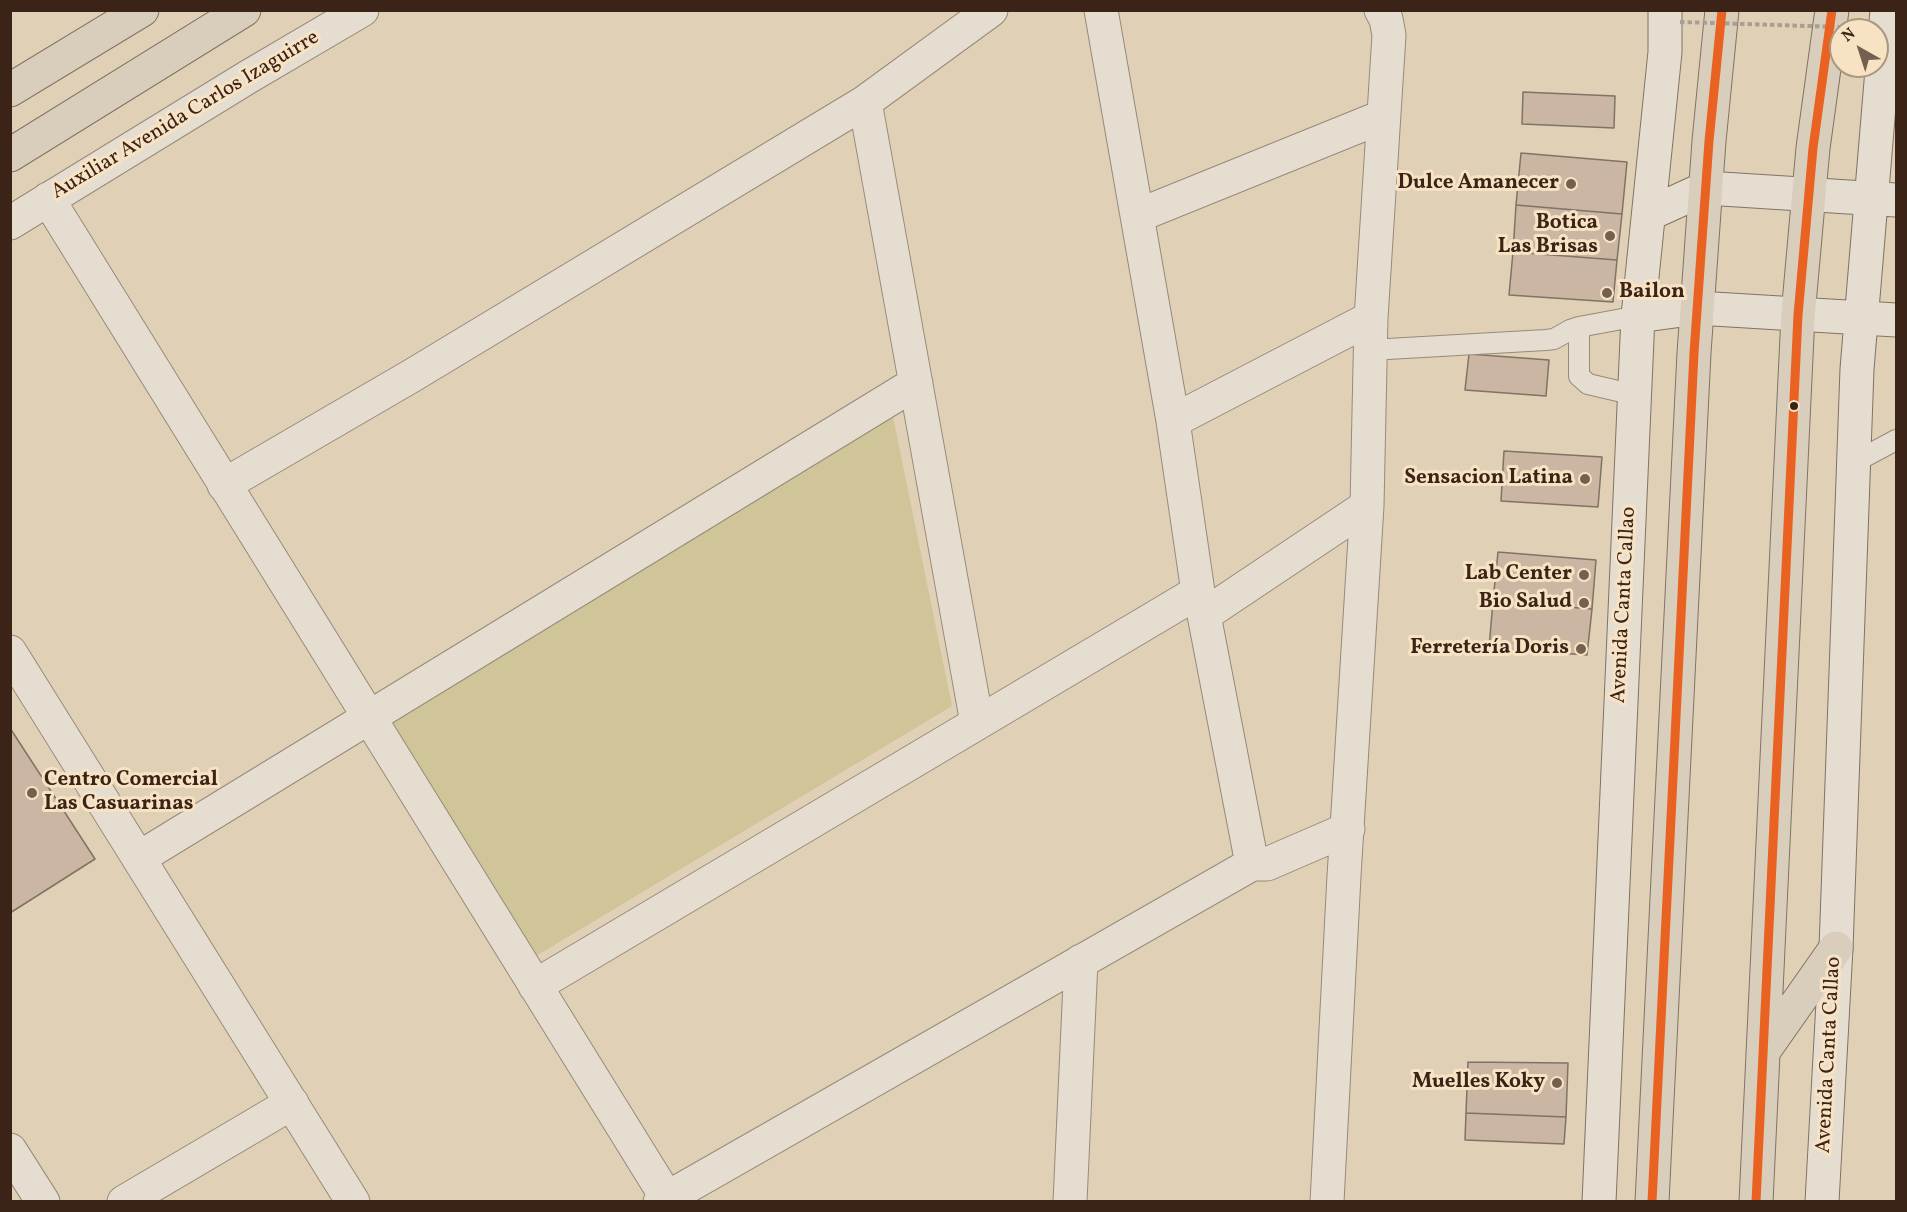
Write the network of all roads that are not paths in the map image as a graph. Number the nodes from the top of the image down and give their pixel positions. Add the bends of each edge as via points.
1 (142, 10) edge
2 (244, 10) edge
3 (362, 10) edge
4 (991, 10) edge
5 (1101, 10) edge
6 (1381, 10) edge
7 (1722, 10) edge
8 (1832, 10) edge
9 (1672, 16) edge
10 (204, 20) edge
11 (1880, 78) edge
12 (10, 90) edge
13 (865, 102) junction
14 (1384, 116) junction
15 (10, 155) edge
16 (1706, 188) junction
17 (1809, 194) junction
18 (48, 199) junction
19 (1883, 199) edge
20 (1649, 214) junction
21 (1137, 216) junction
22 (10, 223) edge
23 (1697, 308) junction
24 (1798, 315) junction
25 (1638, 316) junction
26 (1861, 319) junction
27 (1896, 320) edge
28 (1579, 327) junction
29 (1371, 334) junction
30 (915, 383) junction
31 (1635, 395) junction
32 (1173, 421) junction
33 (1896, 440) edge
34 (1853, 463) junction
35 (224, 485) junction
36 (1367, 506) junction
37 (1201, 603) junction
38 (10, 652) edge
39 (369, 718) junction
40 (977, 723) junction
41 (1348, 829) junction
42 (139, 858) junction
43 (1252, 864) junction
44 (1836, 948) junction
45 (1081, 961) junction
46 (535, 986) junction
47 (1763, 1052) junction
48 (292, 1103) junction
49 (10, 1150) edge
50 (1758, 1152) junction
51 (664, 1200) edge
52 (43, 1202) edge
53 (124, 1202) edge
54 (353, 1202) edge
55 (1070, 1202) edge
56 (1328, 1202) edge
57 (1599, 1202) edge
58 (1652, 1202) edge
59 (1756, 1202) edge
60 (1775, 1202) edge
61 (1822, 1202) edge

1 - 12 main road
2 - 10 main road
3 - 18 street, Auxiliar Avenida Carlos Izaguirre
4 - 13 street
5 - 21 street
6 - 14 street via 1389,36
7 - 16 main road
8 - 17 main road
9 - 20 street, Avenida Canta Callao
10 - 15 main road
11 - 19 street, Avenida Canta Callao
13 - 30 street
13 - 35 street
14 - 21 street
14 - 29 street
16 - 17 street
16 - 20 street
16 - 23 main road
17 - 19 street
17 - 24 main road
18 - 22 street, Auxiliar Avenida Carlos Izaguirre
18 - 35 street
19 - 26 street, Avenida Canta Callao
20 - 25 street, Avenida Canta Callao
21 - 32 street
23 - 24 street
23 - 25 street
23 - 58 main road
24 - 26 street
24 - 47 main road
25 - 28 lane
25 - 31 street, Avenida Canta Callao
26 - 27 street
26 - 34 street, Avenida Canta Callao
28 - 29 lane via 1546,340
28 - 31 lane via 1579,376 1588,384
29 - 32 street
29 - 36 street
30 - 39 street
30 - 40 street
31 - 57 street, Avenida Canta Callao
32 - 37 street
33 - 34 lane
34 - 44 street, Avenida Canta Callao
35 - 39 street
36 - 37 street
36 - 41 street
37 - 40 street
37 - 43 street
38 - 42 street
39 - 42 street
39 - 46 street
40 - 46 street
41 - 43 street via 1267,864
41 - 56 street
42 - 48 street
43 - 45 street
44 - 47 main road
44 - 61 street, Avenida Canta Callao
45 - 51 street
45 - 55 street
46 - 51 street
47 - 50 main road
48 - 53 street
48 - 54 street
49 - 52 street
50 - 59 main road
50 - 60 main road

